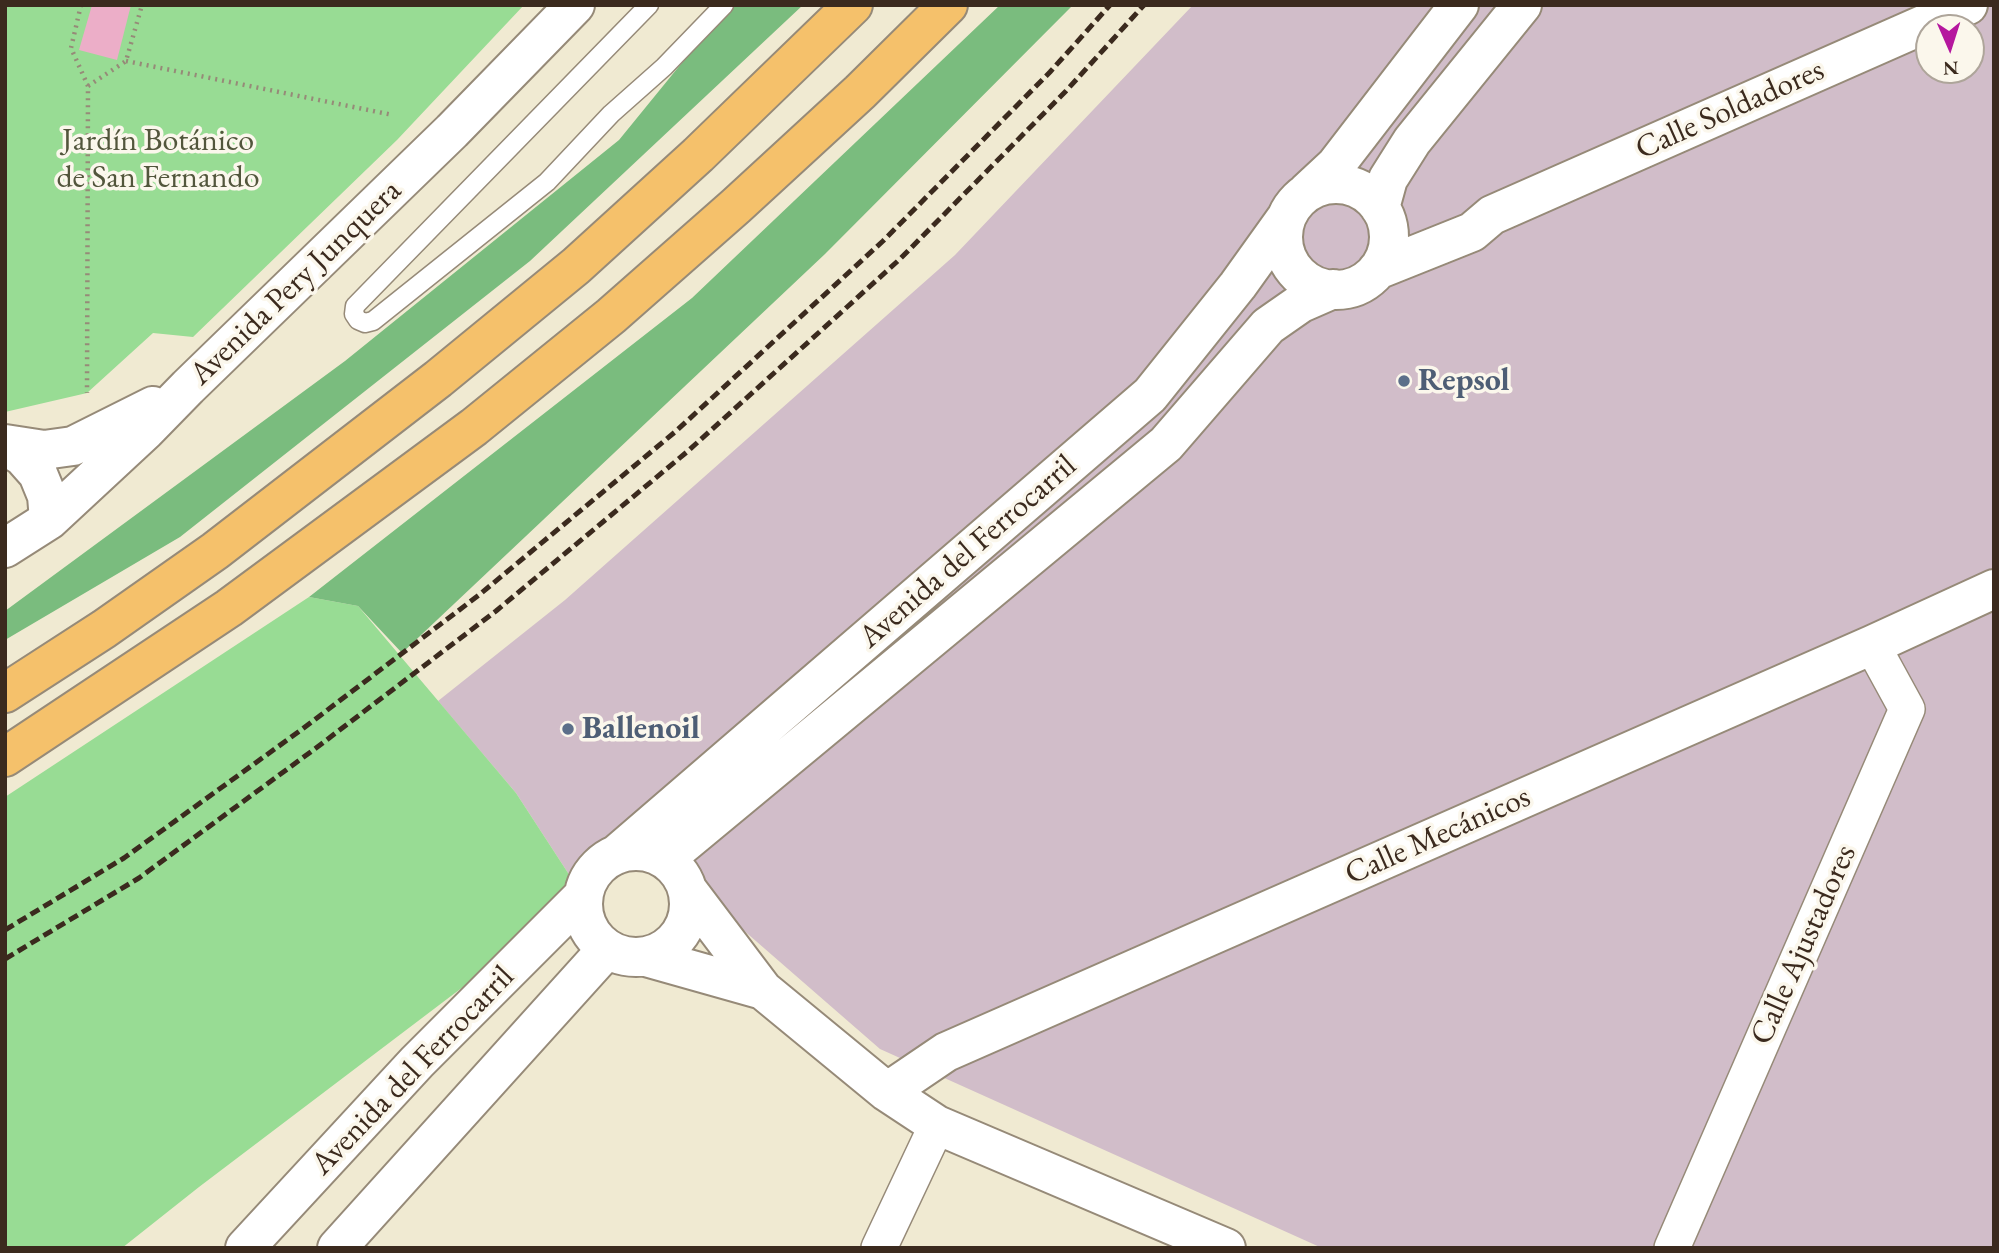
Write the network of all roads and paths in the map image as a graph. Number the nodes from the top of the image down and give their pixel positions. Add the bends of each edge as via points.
1 (81, 5) edge
2 (142, 5) edge
3 (575, 5) edge
4 (649, 5) edge
5 (724, 5) edge
6 (853, 5) edge
7 (948, 5) edge
8 (1458, 5) edge
9 (1522, 5) edge
10 (1968, 5) edge
11 (126, 61) junction
12 (88, 86) junction
13 (393, 115) dead end
14 (1296, 205) junction
15 (1384, 215) junction
16 (1492, 215) junction
17 (1377, 270) junction
18 (1333, 289) junction
19 (188, 387) junction
20 (87, 393) dead end
21 (5, 445) edge
22 (49, 520) junction
23 (5, 548) edge
24 (1994, 590) edge
25 (1872, 645) junction
26 (5, 693) edge
27 (5, 757) edge
28 (616, 855) junction
29 (665, 859) junction
30 (688, 892) junction
31 (583, 896) junction
32 (607, 949) junction
33 (646, 957) junction
34 (763, 990) junction
35 (887, 1092) junction
36 (937, 1125) junction
37 (245, 1248) edge
38 (337, 1248) edge
39 (879, 1248) edge
40 (1226, 1248) edge
41 (1672, 1248) edge

1 - 12 path via 71,48
2 - 11 path
3 - 19 street, Avenida Pery Junquera
4 - 5 lane via 355,306 358,320 373,321 547,182
6 - 26 highway via 576,266 449,371 215,551
7 - 27 highway via 736,206 474,427 229,608
8 - 14 street, Avenida del Ferrocarril via 1335,166
9 - 15 street via 1412,141 1388,180
10 - 16 street, Calle Soldadores
11 - 12 path
11 - 13 path
12 - 20 path
14 - 15 street via 1322,185 1338,184 1369,195
14 - 18 street via 1283,234 1284,251 1302,278
14 - 28 street, Avenida del Ferrocarril via 1150,396
15 - 16 street, Calle Soldadores via 1404,228 1422,228 1468,215
15 - 17 street via 1389,239
16 - 17 street, Calle Soldadores via 1472,232
17 - 18 street, Avenida del Ferrocarril via 1349,288
18 - 29 street, Avenida del Ferrocarril via 1300,303 1268,326 1166,444
19 - 21 street via 73,446 44,450
19 - 22 street, Avenida Pery Junquera
21 - 22 street via 38,474 47,496
22 - 23 street, Avenida Pery Junquera
24 - 25 street, Calle Mecánicos
25 - 35 street, Calle Mecánicos via 946,1052
25 - 41 street, Calle Ajustadores via 1907,709
28 - 29 street via 632,851
28 - 31 street via 600,864
29 - 30 street via 682,877
30 - 33 street via 690,909 681,934 662,951
30 - 34 street
31 - 32 street via 587,926
31 - 37 street, Avenida del Ferrocarril via 417,1062
32 - 33 street via 621,956
32 - 38 street, Avenida del Ferrocarril
33 - 34 street
34 - 35 street
35 - 36 street
36 - 39 street
36 - 40 street

